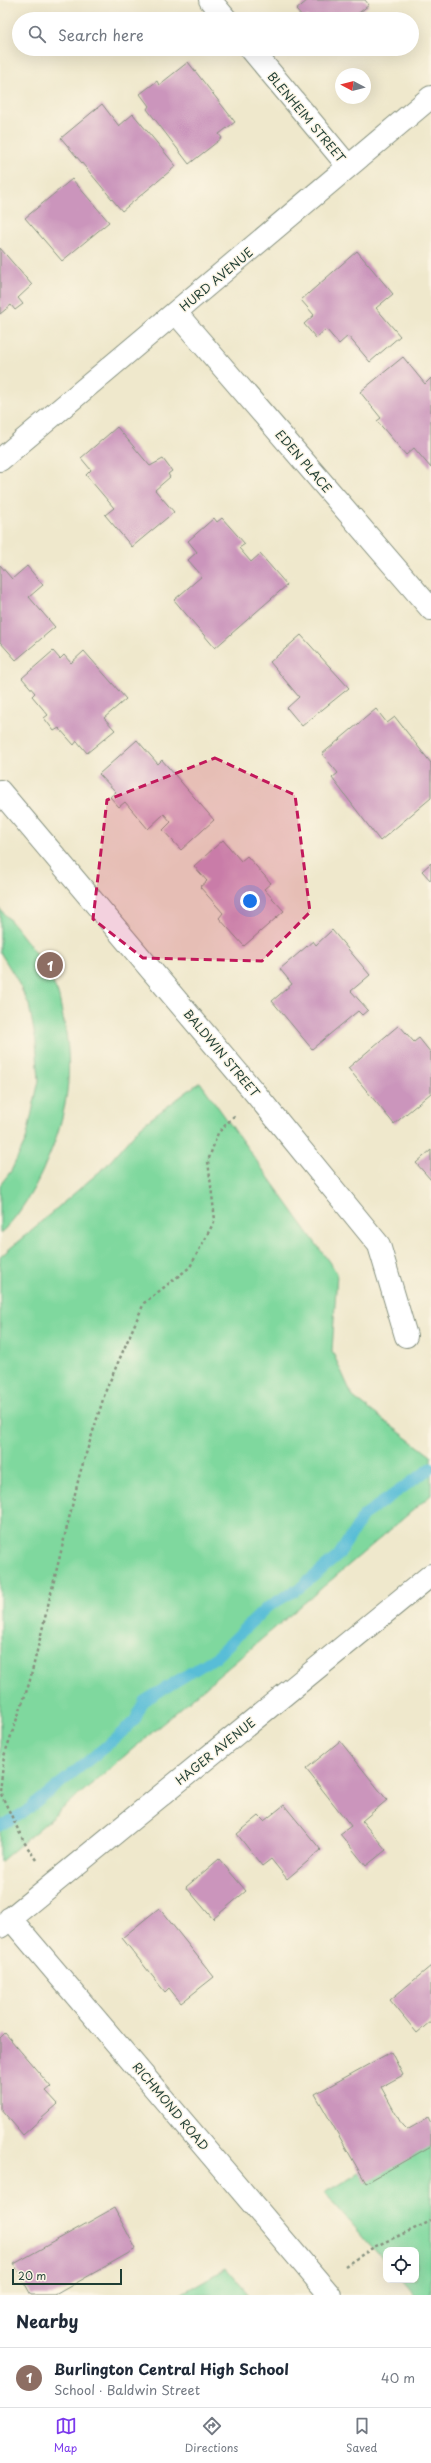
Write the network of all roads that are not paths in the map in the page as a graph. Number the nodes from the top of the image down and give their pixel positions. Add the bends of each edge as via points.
1 (210, 0) edge
2 (220, 12) edge
3 (257, 56) edge
4 (431, 97) edge
5 (348, 166) junction
6 (176, 313) junction
7 (0, 460) edge
8 (431, 609) edge
9 (0, 791) edge
10 (406, 1336) dead end
11 (431, 1575) edge
12 (5, 1923) edge
13 (325, 2289) edge

1 - 2 street
3 - 5 street, BLENHEIM STREET
4 - 5 street, HURD AVENUE
5 - 6 street, HURD AVENUE
6 - 7 street, HURD AVENUE
6 - 8 street, EDEN PLACE
9 - 10 street, BALDWIN STREET via 255,1093 379,1245
11 - 12 street, HAGER AVENUE
12 - 13 street, RICHMOND ROAD

